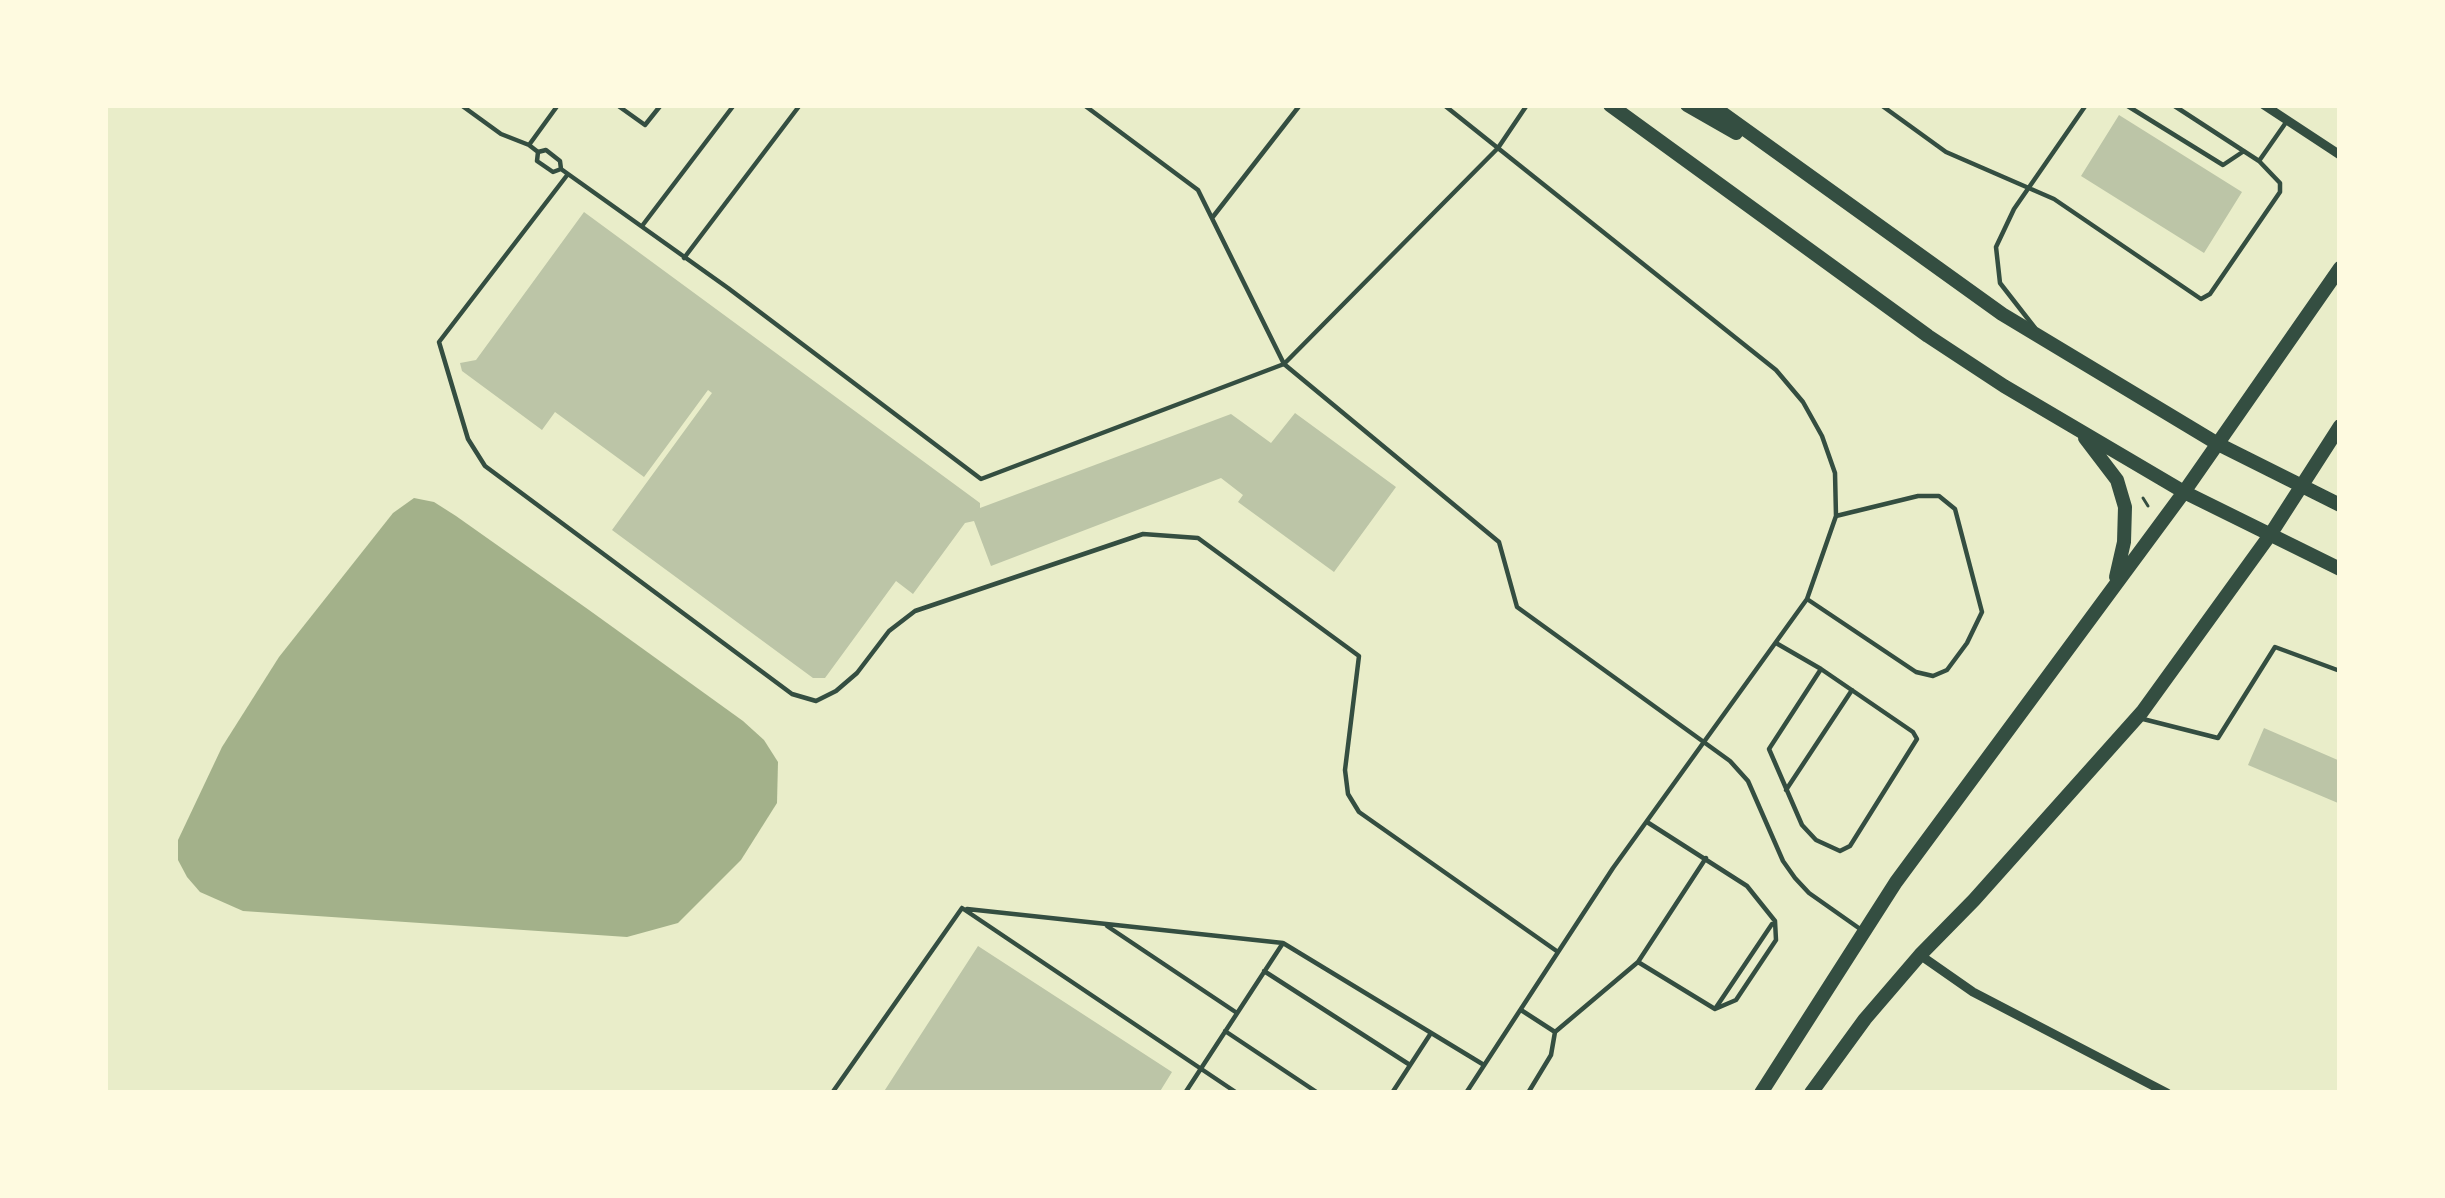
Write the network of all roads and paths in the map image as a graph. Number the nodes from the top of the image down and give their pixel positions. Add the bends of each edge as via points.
1 (461, 105) edge
2 (558, 105) edge
3 (617, 105) edge
4 (661, 105) edge
5 (734, 105) edge
6 (800, 105) edge
7 (1084, 105) edge
8 (1300, 105) edge
9 (1444, 105) edge
10 (1527, 105) edge
11 (1610, 105) edge
12 (1687, 105) edge
13 (1711, 105) edge
14 (1881, 105) edge
15 (2086, 105) edge
16 (2126, 105) edge
17 (2173, 105) edge
18 (2264, 105) edge
19 (2284, 114) edge
20 (529, 145) junction
21 (1498, 148) junction
22 (2244, 151) junction
23 (538, 152) junction
24 (2340, 155) edge
25 (2259, 161) junction
26 (1793, 165) junction
27 (561, 170) junction
28 (568, 174) junction
29 (2029, 188) junction
30 (1212, 218) junction
31 (642, 226) junction
32 (684, 257) junction
33 (2340, 268) edge
34 (2046, 342) junction
35 (1285, 364) junction
36 (2340, 426) edge
37 (2080, 432) junction
38 (2218, 444) junction
39 (2148, 485) dead end
40 (2302, 486) junction
41 (2183, 491) junction
42 (2143, 498) junction
43 (2134, 500) dead end
44 (2340, 505) edge
45 (2148, 506) dead end
46 (1836, 516) junction
47 (2270, 535) junction
48 (2340, 569) edge
49 (2113, 588) junction
50 (1807, 599) junction
51 (1776, 643) junction
52 (1821, 669) junction
53 (2340, 671) edge
54 (1852, 690) junction
55 (2137, 718) junction
56 (1704, 743) junction
57 (1786, 790) junction
58 (1647, 821) junction
59 (1706, 858) junction
60 (962, 908) junction
61 (1774, 921) junction
62 (1102, 923) junction
63 (1863, 931) junction
64 (1283, 943) junction
65 (1558, 952) junction
66 (1920, 955) junction
67 (1639, 962) junction
68 (1264, 971) junction
69 (1714, 1009) junction
70 (1520, 1010) junction
71 (1237, 1013) junction
72 (1225, 1031) junction
73 (1555, 1032) junction
74 (1431, 1033) junction
75 (1410, 1065) junction
76 (1484, 1065) junction
77 (1201, 1068) junction
78 (832, 1093) edge
79 (1184, 1093) edge
80 (1237, 1093) edge
81 (1318, 1093) edge
82 (1392, 1093) edge
83 (1466, 1093) edge
84 (1528, 1093) edge
85 (1761, 1093) edge
86 (1811, 1093) edge
87 (2167, 1093) edge

1 - 20 lane
2 - 20 lane
3 - 4 lane via 645,125
5 - 31 lane
6 - 32 lane
7 - 30 lane via 1198,190
8 - 30 lane
9 - 21 lane
10 - 21 lane
11 - 37 main road via 1928,336
12 - 26 main road
13 - 26 main road
14 - 29 lane via 1946,152
15 - 29 lane
16 - 22 lane via 2223,165
17 - 22 lane
18 - 19 street
19 - 24 street
19 - 25 lane
20 - 23 lane
21 - 35 lane
21 - 46 lane via 1776,370 1822,436
22 - 25 lane
23 - 27 lane via 541,164
23 - 27 lane via 546,150
25 - 29 lane via 2276,174 2279,192 2201,299
26 - 34 main road
27 - 28 lane
28 - 31 lane
28 - 65 lane via 439,342 468,440 485,466 791,694 816,700 857,673 915,611 1143,534 1198,538 1359,656 1345,770 1359,812
29 - 34 lane via 1995,262 2000,284
30 - 35 lane
31 - 32 lane
32 - 35 lane via 981,479
33 - 38 main road
34 - 38 main road
35 - 56 lane via 1499,542 1517,607
36 - 40 main road
37 - 41 main road
37 - 49 main road via 2116,480 2125,507
38 - 40 main road
38 - 41 main road
39 - 42 path
40 - 44 main road
40 - 47 main road
41 - 47 main road
41 - 49 main road
42 - 43 path
42 - 45 path
46 - 50 lane
46 - 50 lane via 1940,496 1954,508 1982,612 1967,644 1934,676
47 - 48 main road
47 - 55 main road
49 - 63 main road
50 - 51 lane
51 - 52 lane
51 - 56 lane
52 - 54 lane
52 - 57 lane via 1768,749
53 - 55 lane via 2275,647 2218,738
54 - 57 lane
54 - 57 lane via 1917,739 1850,846 1816,840
55 - 66 main road
56 - 58 lane
56 - 63 lane via 1748,782 1795,878
58 - 59 lane
58 - 65 lane
59 - 61 lane via 1747,886
59 - 67 lane
60 - 62 lane
60 - 77 lane
60 - 78 lane
61 - 69 lane
61 - 69 lane via 1776,940 1736,1000
62 - 64 lane
62 - 71 lane
63 - 85 main road
64 - 68 lane
64 - 74 lane
65 - 70 lane
66 - 86 main road
66 - 87 street via 1973,992
67 - 69 lane
67 - 73 lane
68 - 71 lane
68 - 75 lane
70 - 73 lane
70 - 76 lane
71 - 72 lane
72 - 77 lane
72 - 81 lane
73 - 84 lane
74 - 75 lane
74 - 76 lane
75 - 82 lane
76 - 83 lane
77 - 79 lane
77 - 80 lane

